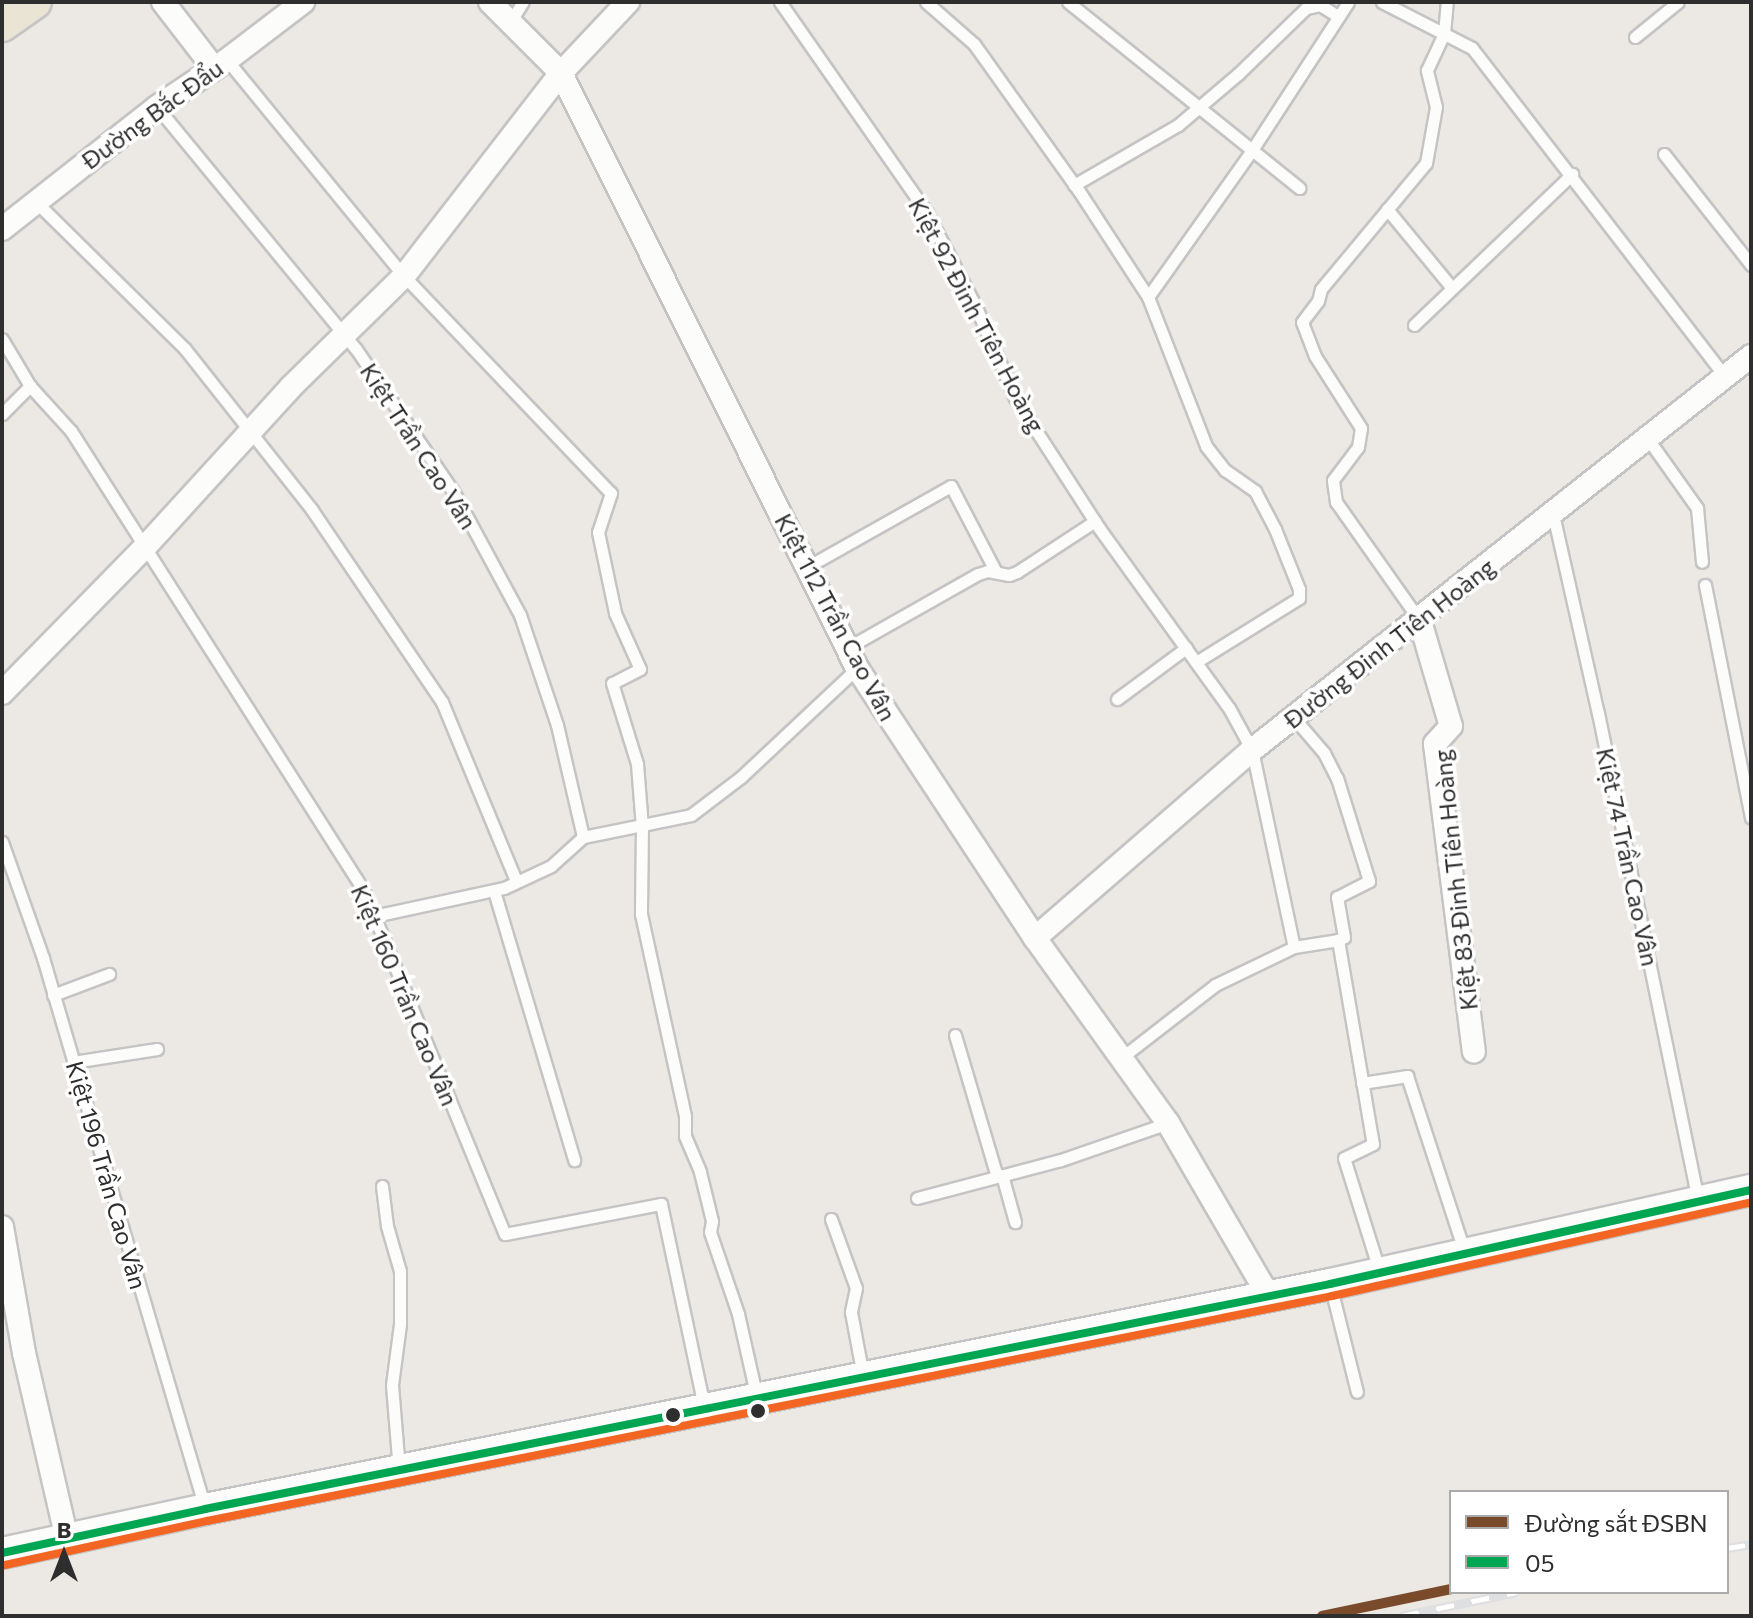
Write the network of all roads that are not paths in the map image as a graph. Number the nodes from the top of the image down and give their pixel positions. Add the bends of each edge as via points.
1 (34, 2) edge
2 (163, 2) edge
3 (303, 2) edge
4 (490, 2) edge
5 (523, 2) edge
6 (628, 2) edge
7 (780, 2) edge
8 (926, 2) edge
9 (1068, 2) edge
10 (1348, 2) edge
11 (1382, 2) edge
12 (1447, 2) edge
13 (1678, 2) edge
14 (1339, 17) junction
15 (2, 24) edge
16 (509, 24) junction
17 (1444, 34) junction
18 (1635, 37) dead end
19 (221, 64) junction
20 (561, 73) junction
21 (157, 107) junction
22 (1200, 107) junction
23 (1252, 150) junction
24 (1664, 154) dead end
25 (1572, 174) junction
26 (1074, 185) junction
27 (1299, 188) dead end
28 (35, 201) junction
29 (1387, 209) junction
30 (2, 229) edge
31 (1751, 265) edge
32 (404, 276) junction
33 (1452, 288) junction
34 (1148, 297) junction
35 (1414, 325) dead end
36 (343, 333) junction
37 (2, 339) edge
38 (1751, 356) edge
39 (1726, 378) junction
40 (30, 386) junction
41 (2, 414) edge
42 (251, 433) junction
43 (1648, 439) junction
44 (1553, 514) junction
45 (1095, 521) junction
46 (145, 547) junction
47 (1702, 562) dead end
48 (807, 567) junction
49 (996, 572) junction
50 (1705, 585) dead end
51 (1420, 621) junction
52 (1186, 648) junction
53 (852, 658) junction
54 (1196, 662) junction
55 (2, 693) edge
56 (1117, 699) dead end
57 (1294, 718) junction
58 (1252, 750) junction
59 (1751, 817) edge
60 (642, 827) junction
61 (583, 837) junction
62 (2, 842) edge
63 (516, 881) junction
64 (494, 891) junction
65 (374, 916) junction
66 (1035, 938) junction
67 (1338, 940) junction
68 (1294, 947) junction
69 (109, 974) dead end
70 (53, 995) junction
71 (955, 1035) dead end
72 (157, 1049) dead end
73 (1474, 1052) dead end
74 (1121, 1058) junction
75 (73, 1062) junction
76 (1362, 1083) junction
77 (1168, 1123) junction
78 (574, 1160) dead end
79 (999, 1176) junction
80 (382, 1186) dead end
81 (1751, 1190) edge
82 (917, 1198) dead end
83 (1698, 1201) junction
84 (831, 1219) dead end
85 (1015, 1222) dead end
86 (2, 1227) edge
87 (1465, 1254) junction
88 (1380, 1273) junction
89 (1330, 1284) junction
90 (1268, 1295) junction
91 (863, 1377) junction
92 (1357, 1392) dead end
93 (757, 1399) junction
94 (705, 1410) junction
95 (399, 1470) junction
96 (205, 1509) junction
97 (67, 1539) junction
98 (2, 1553) edge

1 - 15 main road
2 - 19 street
3 - 19 street, Đường Bắc Đẩu
4 - 16 street, Kiệt 112 Trần Cao Vân
5 - 16 lane
6 - 20 street
7 - 45 lane, Kiệt 92 Đinh Tiên Hoàng via 927,213 1015,398
8 - 26 lane via 974,44
9 - 22 lane
10 - 14 lane
11 - 17 lane
12 - 17 lane
13 - 18 lane
14 - 22 lane via 1320,5 1306,8
14 - 23 lane
16 - 20 street, Kiệt 112 Trần Cao Vân
17 - 25 lane via 1472,48
17 - 29 lane via 1427,70 1436,107 1426,163
19 - 21 street, Đường Bắc Đẩu
19 - 32 lane
20 - 32 street
20 - 48 street, Kiệt 112 Trần Cao Vân
21 - 28 street, Đường Bắc Đẩu
21 - 36 lane, Kiệt Trần Cao Vân
22 - 23 lane
22 - 26 lane via 1157,139
23 - 27 lane
23 - 34 lane
24 - 31 lane
25 - 33 lane
25 - 39 lane
26 - 34 lane
28 - 30 street, Đường Bắc Đẩu
28 - 42 lane via 185,349
29 - 33 lane
29 - 51 lane via 1321,289 1302,322 1315,356 1361,428 1358,447 1333,480 1336,502
32 - 36 street
32 - 60 lane via 611,493 598,532 615,613 640,669 612,683 637,764
33 - 35 lane
34 - 54 lane via 1206,446 1225,470 1255,491 1300,594
36 - 42 street
36 - 61 lane, Kiệt Trần Cao Vân via 453,491 520,615 557,725
37 - 40 lane, Kiệt 160 Trần Cao Vân
38 - 39 street, Đường Đinh Tiên Hoàng
39 - 43 street, Đường Đinh Tiên Hoàng
40 - 41 lane
40 - 46 lane, Kiệt 160 Trần Cao Vân via 71,431
42 - 46 street
42 - 63 lane via 312,510 442,702
43 - 44 street, Đường Đinh Tiên Hoàng
43 - 47 lane via 1697,508
44 - 51 street, Đường Đinh Tiên Hoàng
44 - 83 lane, Kiệt 74 Trần Cao Vân
45 - 49 lane via 1017,572
45 - 52 lane, Kiệt 92 Đinh Tiên Hoàng
46 - 55 street
46 - 65 lane, Kiệt 160 Trần Cao Vân via 364,891
48 - 49 lane via 951,486
48 - 53 street, Kiệt 112 Trần Cao Vân
49 - 53 lane via 978,574
50 - 59 lane
51 - 57 street, Đường Đinh Tiên Hoàng
51 - 73 street, Kiệt 83 Đinh Tiên Hoàng via 1451,726 1435,744
52 - 54 lane, Kiệt 92 Đinh Tiên Hoàng
52 - 56 lane
53 - 60 lane via 741,777 691,815
53 - 66 street, Kiệt 112 Trần Cao Vân
54 - 58 lane, Kiệt 92 Đinh Tiên Hoàng
57 - 58 street, Đường Đinh Tiên Hoàng
57 - 67 lane via 1337,778 1369,881 1337,897 1344,937
58 - 66 street, Đường Đinh Tiên Hoàng
58 - 68 lane, Kiệt 92 Đinh Tiên Hoàng
60 - 61 lane
60 - 93 lane via 641,914 685,1136 700,1172 710,1232 738,1314
61 - 63 lane via 551,866
62 - 70 lane, Kiệt 196 Trần Cao Vân
63 - 64 lane
64 - 65 lane
64 - 78 lane
65 - 94 lane, Kiệt 160 Trần Cao Vân via 505,1234 661,1204
66 - 74 street, Kiệt 112 Trần Cao Vân
67 - 68 lane
67 - 76 lane
68 - 74 lane via 1215,985
69 - 70 lane
70 - 75 lane, Kiệt 196 Trần Cao Vân
71 - 79 lane
72 - 75 lane
74 - 77 street, Kiệt 112 Trần Cao Vân
75 - 96 lane, Kiệt 196 Trần Cao Vân
76 - 87 lane via 1407,1076
76 - 88 lane via 1373,1144 1344,1158
77 - 79 lane
77 - 90 street, Kiệt 112 Trần Cao Vân
79 - 82 lane
79 - 85 lane
80 - 95 lane via 400,1271 392,1385
81 - 83 main road
83 - 87 main road
84 - 91 lane via 856,1288 851,1312
86 - 97 street via 24,1353
87 - 88 main road
88 - 89 main road
89 - 90 main road
89 - 92 lane
90 - 91 main road
91 - 93 main road
93 - 94 main road
94 - 95 main road
95 - 96 main road
96 - 97 main road
97 - 98 main road

